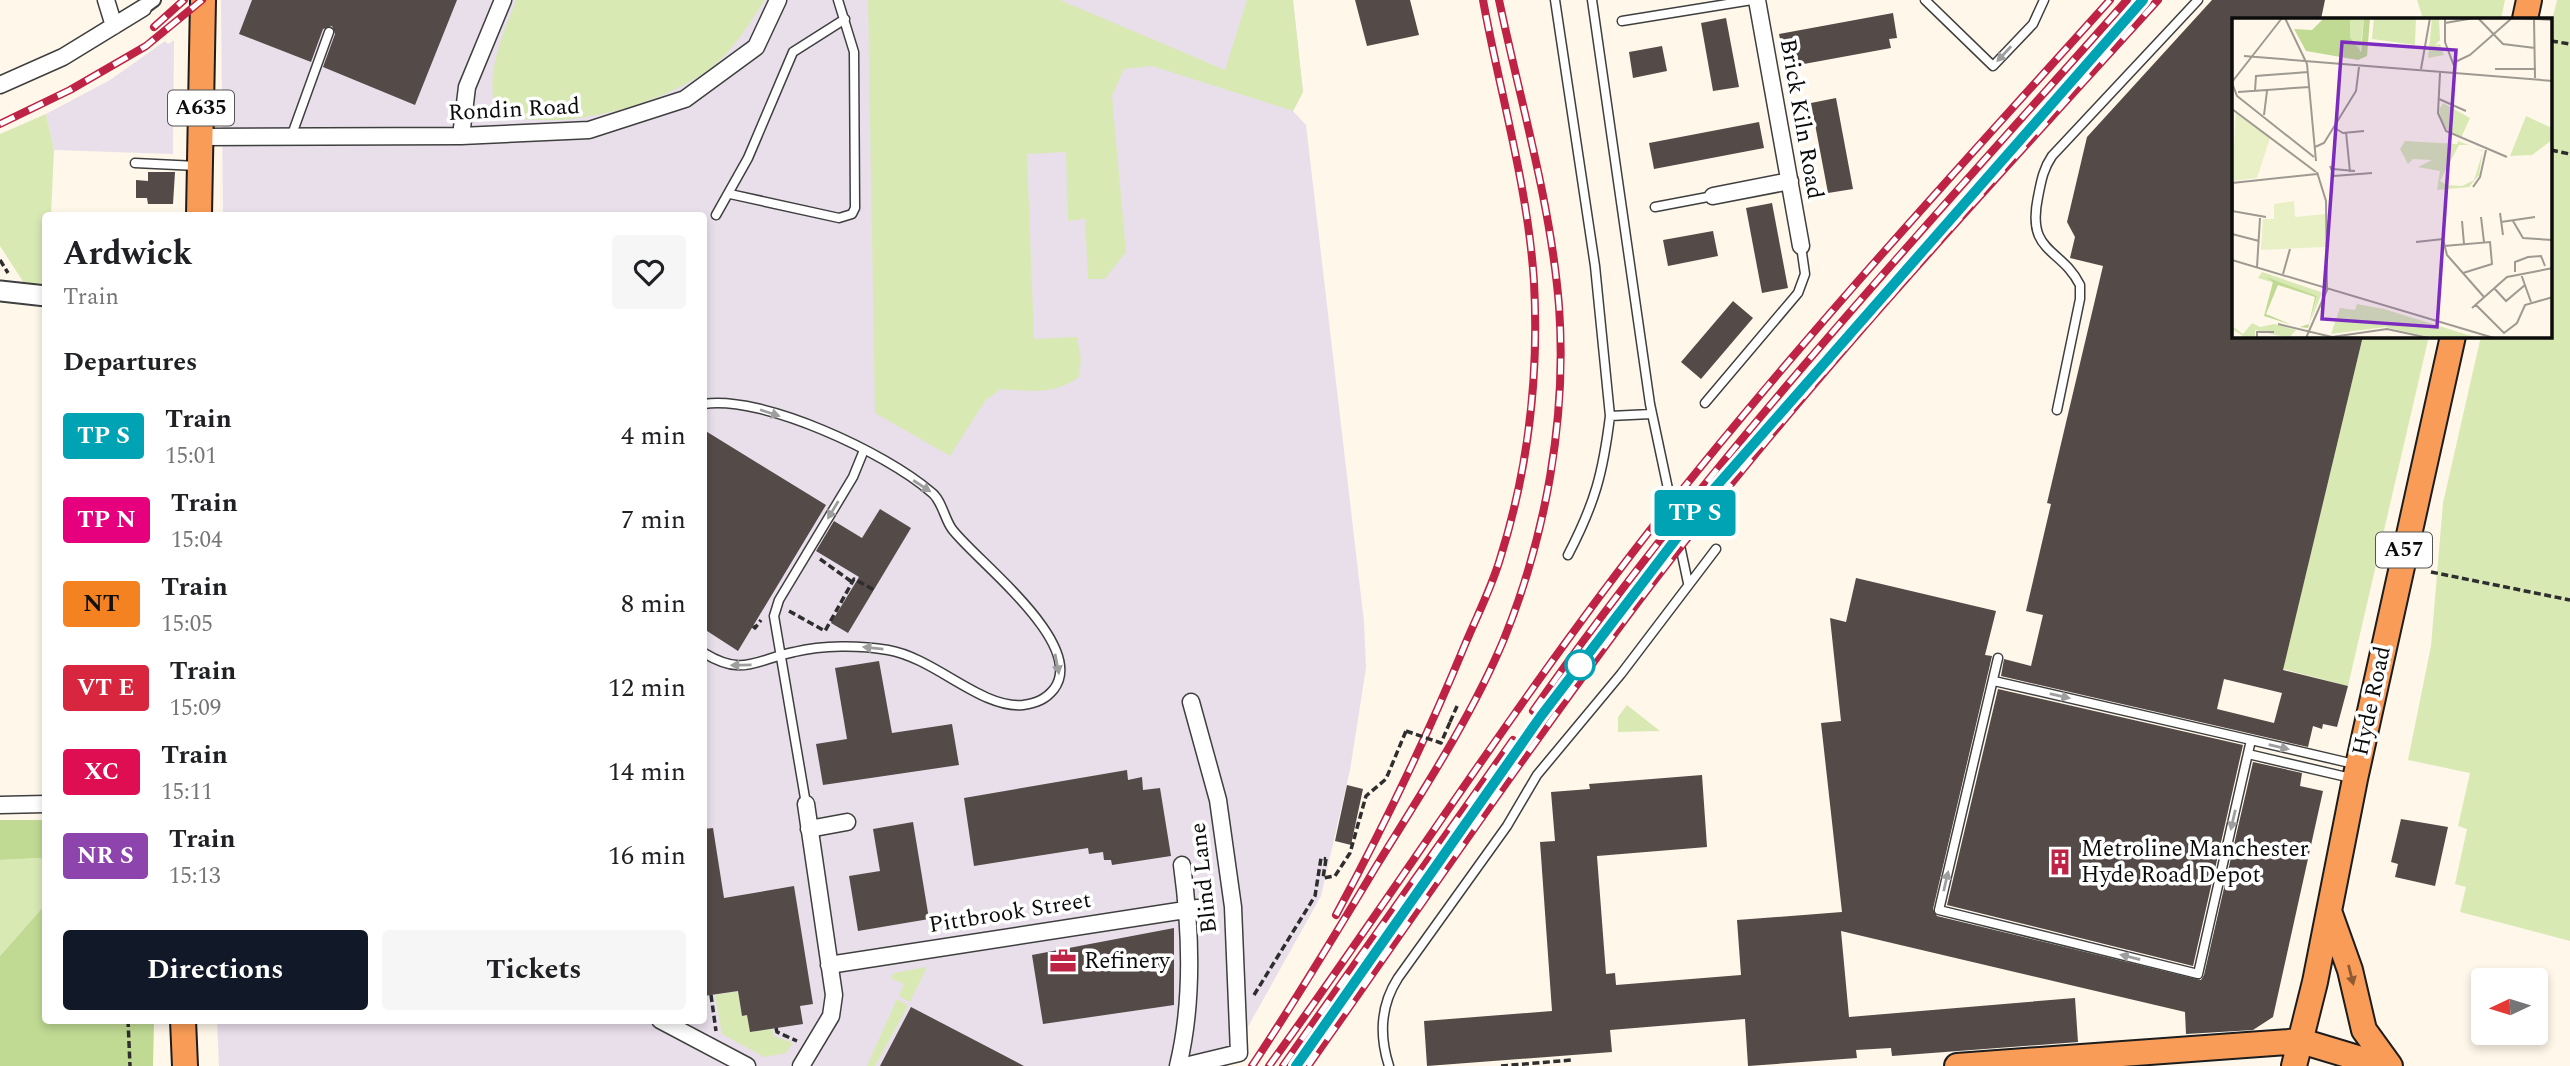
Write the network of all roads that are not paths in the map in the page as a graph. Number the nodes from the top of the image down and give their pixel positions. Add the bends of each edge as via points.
1 (106, 0) edge
2 (203, 0) edge
3 (503, 0) edge
4 (778, 0) edge
5 (838, 0) edge
6 (1555, 0) edge
7 (1592, 0) edge
8 (1754, 0) edge
9 (1924, 0) edge
10 (2044, 0) edge
11 (2198, 0) edge
12 (2529, 0) edge
13 (149, 4) edge
14 (2525, 18) edge
15 (845, 19) junction
16 (1622, 21) dead end
17 (114, 26) junction
18 (329, 32) dead end
19 (0, 85) edge
20 (461, 136) junction
21 (201, 137) junction
22 (291, 137) junction
23 (135, 163) dead end
24 (200, 166) junction
25 (1790, 181) junction
26 (730, 194) junction
27 (1713, 196) joint
28 (1655, 207) dead end
29 (199, 212) edge
30 (716, 215) dead end
31 (1801, 246) joint
32 (0, 291) edge
33 (42, 296) edge
34 (2453, 338) edge
35 (1705, 403) dead end
36 (707, 404) edge
37 (2057, 410) dead end
38 (1651, 414) junction
39 (1610, 415) junction
40 (864, 450) junction
41 (1716, 549) dead end
42 (1568, 555) dead end
43 (1688, 583) junction
44 (707, 654) edge
45 (780, 657) junction
46 (1998, 658) dead end
47 (1994, 681) junction
48 (1191, 702) dead end
49 (2251, 740) junction
50 (2248, 754) junction
51 (2356, 772) junction
52 (42, 804) edge
53 (806, 804) joint
54 (0, 805) edge
55 (847, 822) dead end
56 (809, 829) junction
57 (1182, 865) dead end
58 (1193, 909) junction
59 (2329, 911) junction
60 (830, 965) junction
61 (183, 1024) edge
62 (668, 1024) edge
63 (2301, 1041) junction
64 (185, 1066) edge
65 (747, 1066) edge
66 (801, 1066) edge
67 (1178, 1066) edge
68 (1185, 1066) edge
69 (1389, 1066) edge
70 (1957, 1066) edge
71 (2294, 1066) edge
72 (2384, 1066) edge
73 (2390, 1066) edge

1 - 17 street
2 - 21 highway, A635
3 - 20 street via 467,87
4 - 20 street, Rondin Road via 756,47 685,99 589,130
5 - 15 lane
6 - 39 lane via 1595,266
7 - 38 lane
8 - 16 lane
8 - 25 street, Brick Kiln Road
10 -> 9 lane via 2033,23 1993,66
11 - 37 lane via 2043,171 2034,215 2037,233 2080,285
12 - 14 highway
13 - 17 street
15 - 26 lane via 793,52
15 - 26 lane via 854,52 852,214 839,218
17 - 19 street via 63,57
18 - 22 lane
20 - 22 street, Rondin Road
21 - 22 street, Rondin Road
21 - 24 highway, A635
23 - 24 lane
24 - 29 highway, A635
25 - 27 street
25 - 31 street, Brick Kiln Road
26 - 30 lane
27 - 28 lane
31 - 35 lane via 1805,274 1798,293
32 - 33 street
34 - 51 highway, Hyde Road / A57
36 -> 40 lane via 755,408
38 - 39 lane
38 - 43 lane
39 - 42 lane via 1603,473 1592,509
40 -> 45 lane via 853,477 779,600 775,616
40 -> 45 lane via 934,494 952,529 1026,602 1050,640 1060,668 1058,684 1046,699 1003,704 905,653 850,646
41 - 43 lane
43 - 69 lane via 1621,674 1537,775 1507,826 1393,985 1382,1021
45 -> 44 lane via 734,666
45 - 53 lane
46 - 47 lane
47 -> 49 lane
50 -> 47 lane via 2198,974 1939,910
48 - 68 street, Blind Lane via 1218,800 1239,1053
49 - 50 lane
49 -> 51 lane
50 - 51 lane
51 - 59 highway, Hyde Road / A57
52 - 54 street
53 - 56 street
55 - 56 street
56 - 60 street
57 - 58 street
58 - 60 street, Pittbrook Street
58 - 67 street via 1188,1004
59 - 63 highway, Hyde Road / A57
59 -> 73 highway via 2364,1030
60 - 66 street via 831,1016
61 - 64 highway
62 - 65 street
63 - 70 highway
63 - 71 highway, Hyde Road / A57
63 - 72 highway

